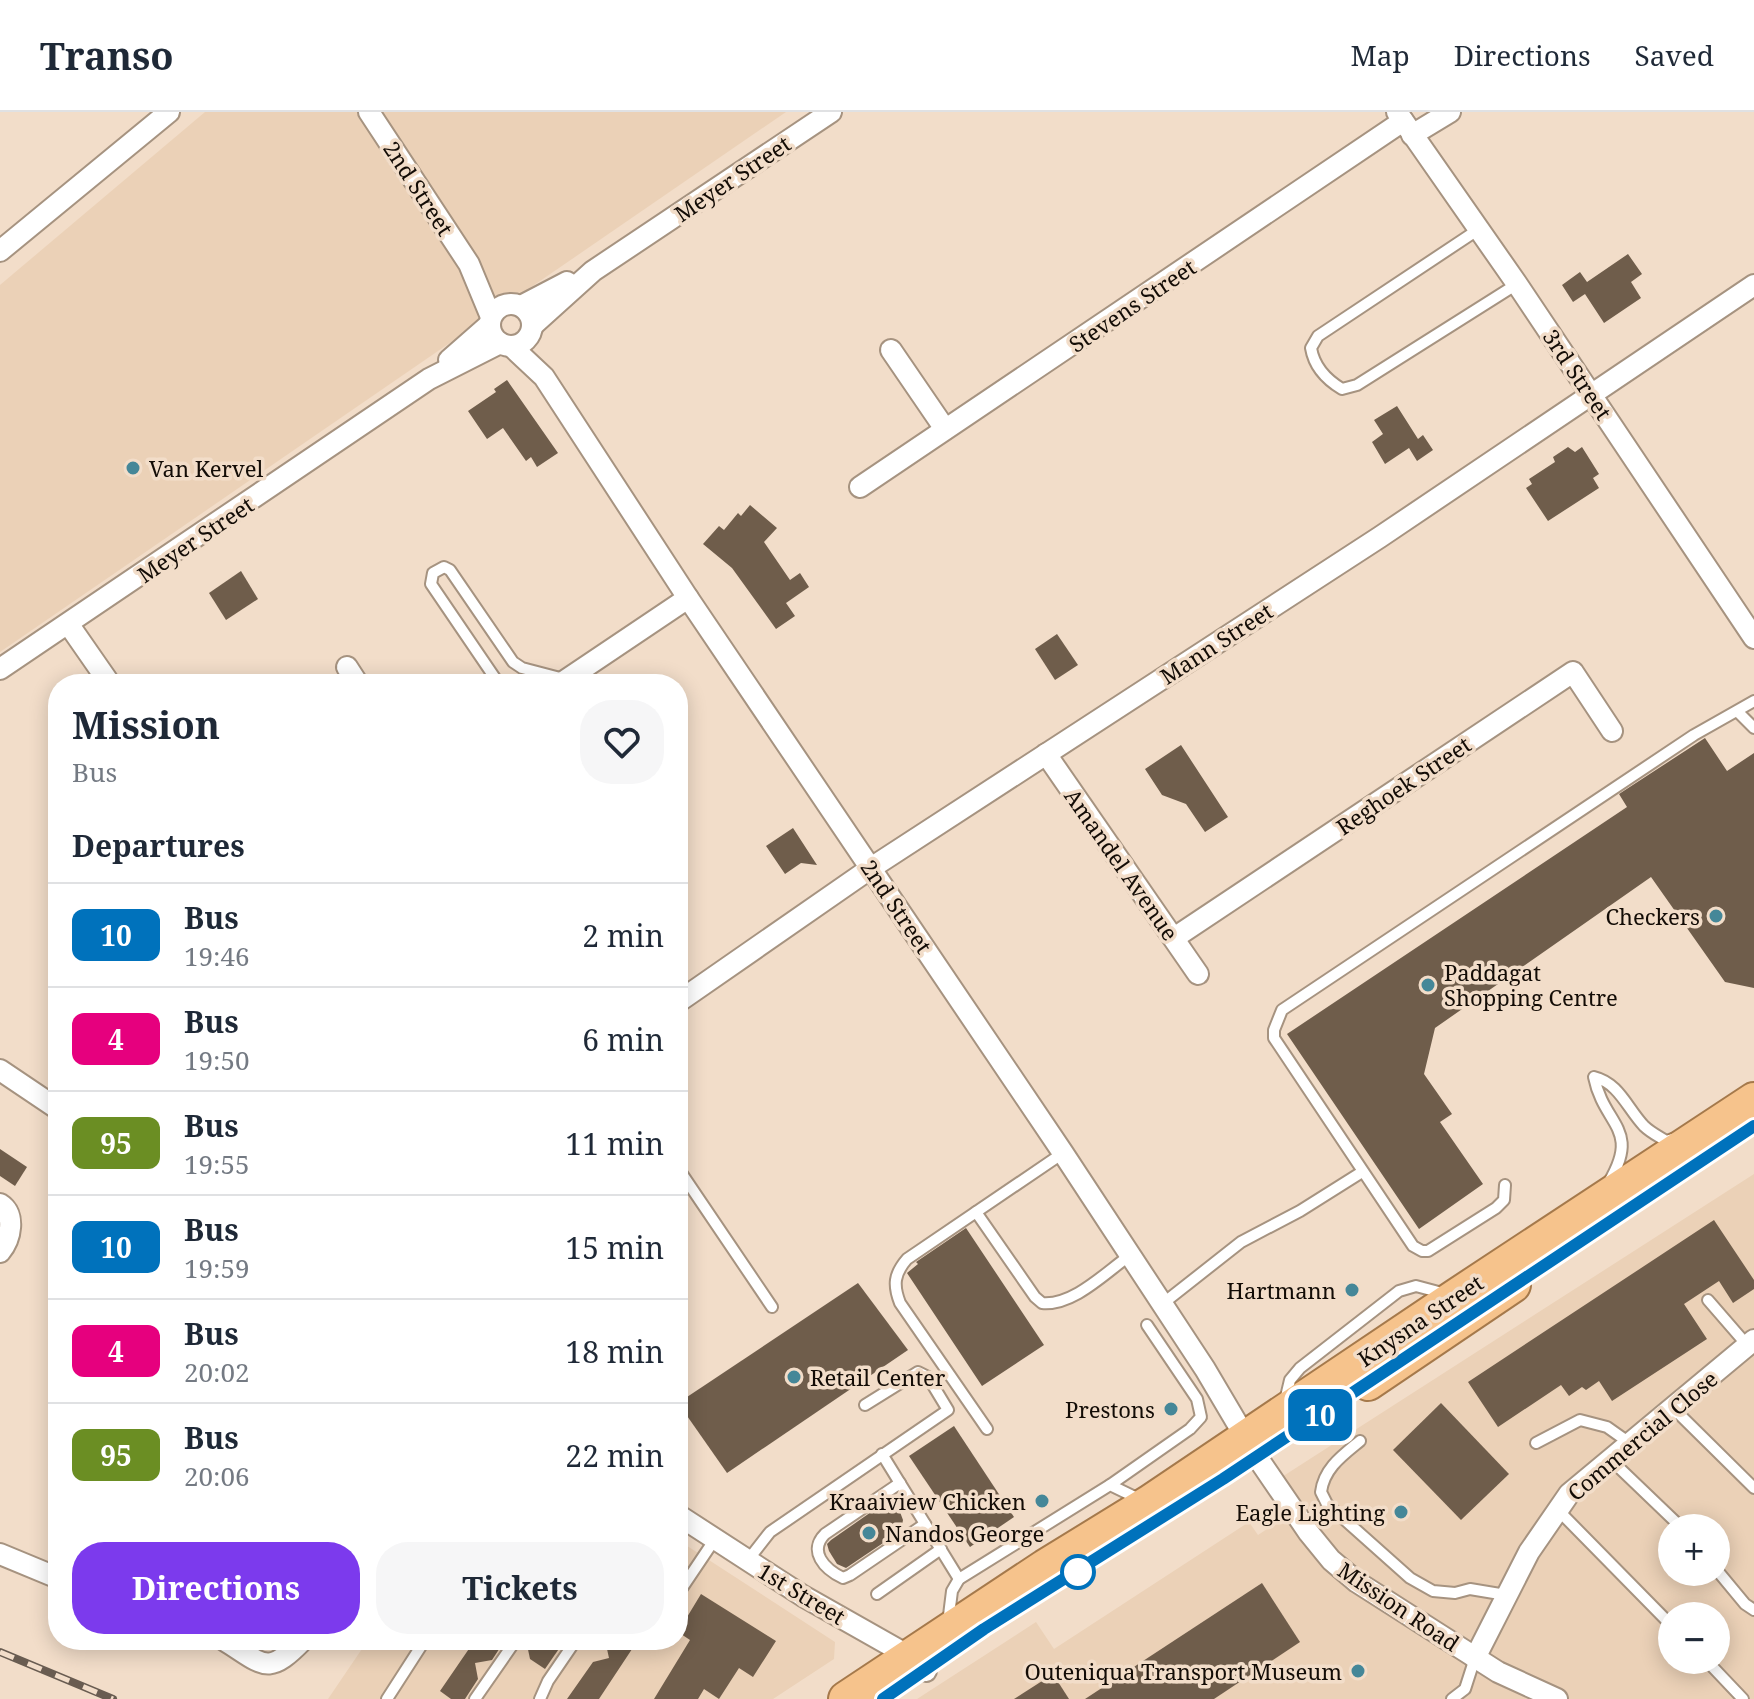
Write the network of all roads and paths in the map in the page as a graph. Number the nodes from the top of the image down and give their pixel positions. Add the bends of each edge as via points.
1 (169, 112) edge
2 (369, 112) edge
3 (831, 112) edge
4 (1450, 112) edge
5 (1404, 123) edge
6 (1479, 229) junction
7 (0, 251) edge
8 (469, 264) junction
9 (593, 271) junction
10 (1517, 284) junction
11 (1754, 285) edge
12 (515, 305) junction
13 (491, 320) junction
14 (518, 338) junction
15 (891, 350) dead end
16 (429, 379) junction
17 (1591, 393) junction
18 (945, 429) junction
19 (860, 487) dead end
20 (688, 598) junction
21 (69, 625) junction
22 (1754, 638) edge
23 (0, 669) edge
24 (103, 674) edge
25 (492, 674) edge
26 (540, 674) edge
27 (575, 674) edge
28 (1754, 701) edge
29 (1738, 712) junction
30 (1754, 728) edge
31 (1612, 731) dead end
32 (1046, 754) junction
33 (871, 868) junction
34 (1174, 938) junction
35 (1198, 974) dead end
36 (688, 995) edge
37 (0, 1070) edge
38 (1754, 1100) edge
39 (48, 1102) edge
40 (1754, 1126) edge
41 (1709, 1130) junction
42 (1063, 1153) junction
43 (1362, 1172) junction
44 (688, 1183) edge
45 (1505, 1185) dead end
46 (0, 1204) edge
47 (1595, 1205) junction
48 (976, 1212) junction
49 (0, 1252) edge
50 (1129, 1256) junction
51 (1708, 1300) dead end
52 (1161, 1305) junction
53 (772, 1307) dead end
54 (1147, 1325) dead end
55 (1752, 1346) edge
56 (865, 1405) dead end
57 (1674, 1409) junction
58 (987, 1429) dead end
59 (1360, 1441) dead end
60 (1536, 1443) dead end
61 (1631, 1444) junction
62 (1251, 1447) junction
63 (882, 1454) junction
64 (1611, 1460) junction
65 (900, 1483) junction
66 (1110, 1485) junction
67 (1754, 1488) edge
68 (1149, 1503) junction
69 (1557, 1509) junction
70 (1667, 1514) edge
71 (688, 1521) edge
72 (925, 1524) junction
73 (715, 1539) junction
74 (941, 1549) junction
75 (0, 1554) edge
76 (748, 1560) junction
77 (48, 1574) edge
78 (688, 1579) edge
79 (959, 1579) junction
80 (1730, 1586) edge
81 (877, 1594) dead end
82 (1506, 1595) junction
83 (1754, 1610) edge
84 (1658, 1612) edge
85 (946, 1633) junction
86 (240, 1650) edge
87 (293, 1650) edge
88 (419, 1650) edge
89 (509, 1650) edge
90 (569, 1650) edge
91 (1475, 1658) junction
92 (918, 1664) junction
93 (1719, 1674) edge
94 (387, 1699) edge
95 (475, 1699) edge
96 (540, 1699) edge
97 (846, 1699) edge
98 (883, 1699) edge
99 (1452, 1699) edge
100 (1557, 1699) edge
101 (1743, 1699) edge

1 - 7 street
2 - 8 street, 2nd Street
3 - 9 street, Meyer Street
4 - 5 street, Stevens Street
5 - 6 street, 3rd Street
5 - 18 street, Stevens Street
6 - 10 street, 3rd Street
6 - 10 lane via 1318,336 1311,348 1322,372 1342,389 1357,385
8 - 12 street, 2nd Street
8 - 13 street, 2nd Street
9 - 12 street, Meyer Street
9 - 14 street, Meyer Street
10 - 17 street, 3rd Street
11 - 17 street, Mann Street
12 - 13 street via 495,311
12 - 14 street via 529,315
13 - 14 street via 494,338
13 - 16 street, Meyer Street
14 - 16 street, Meyer Street
14 - 20 street, 2nd Street
15 - 18 street
16 - 21 street, Meyer Street
17 - 22 street, 3rd Street
17 - 32 street, Mann Street
18 - 19 street, Stevens Street
20 - 27 street
20 - 33 street, 2nd Street
21 - 23 street, Meyer Street
21 - 24 street
25 - 26 lane via 431,584 439,568 450,570 515,665
28 - 29 lane
29 - 30 lane
29 - 43 lane via 1694,735 1282,1010 1274,1038
31 - 34 street, Reghoek Street via 1573,672
32 - 33 street, Mann Street
32 - 34 street, Amandel Avenue
33 - 36 street, Mann Street
33 - 42 street, 2nd Street
34 - 35 street, Amandel Avenue
37 - 39 street
38 - 41 highway, Knysna Street
40 - 62 highway, Knysna Street
41 - 47 highway, Knysna Street
41 - 47 lane via 1666,1141 1647,1129 1606,1080 1594,1077 1623,1147 1621,1162
42 - 48 lane
42 - 50 street, 2nd Street
43 - 45 lane via 1406,1239 1422,1251 1496,1208 1504,1200
43 - 52 lane via 1241,1242
44 - 53 lane
46 - 49 street via 10,1216 10,1227
47 - 62 highway, Knysna Street via 1455,1297 1358,1342
48 - 50 lane via 1042,1303 1081,1291
48 - 58 lane via 907,1259 897,1271 895,1289
50 - 52 street, 2nd Street
51 - 55 lane
52 - 62 street, 2nd Street
54 - 66 lane via 1197,1399 1201,1417
55 - 57 street, Commercial Close
56 - 63 lane via 918,1372 928,1377 947,1406
57 - 61 street, Commercial Close
57 - 67 lane
59 - 82 lane via 1325,1476 1321,1492 1327,1504 1410,1578 1433,1591 1470,1589
60 - 61 lane via 1580,1420 1607,1427
61 - 64 street, Commercial Close
62 - 68 highway, Knysna Street
62 - 91 street, Mission Road via 1339,1568
62 - 92 highway, Knysna Street via 1075,1575
63 - 65 lane
63 - 76 lane via 770,1532
64 - 69 street, Commercial Close
64 - 70 lane
65 - 72 lane
65 - 72 lane via 825,1534 817,1551 829,1570 843,1578
66 - 68 lane
66 - 79 lane
68 - 85 highway, Knysna Street
69 - 82 street, Commercial Close
69 - 84 lane
71 - 73 street, 1st Street
72 - 74 lane
73 - 76 street, 1st Street
73 - 78 lane
74 - 79 lane
74 - 81 lane
75 - 77 street
76 - 92 street, 1st Street
79 - 85 lane
80 - 83 lane
82 - 91 street, Commercial Close
85 - 92 highway, Knysna Street
86 - 87 street via 271,1665
88 - 94 lane
89 - 95 lane
90 - 96 lane
91 - 99 lane via 1465,1689
91 - 100 street, Mission Road
92 - 97 highway, Knysna Street
92 - 98 highway, Knysna Street
93 - 101 lane

